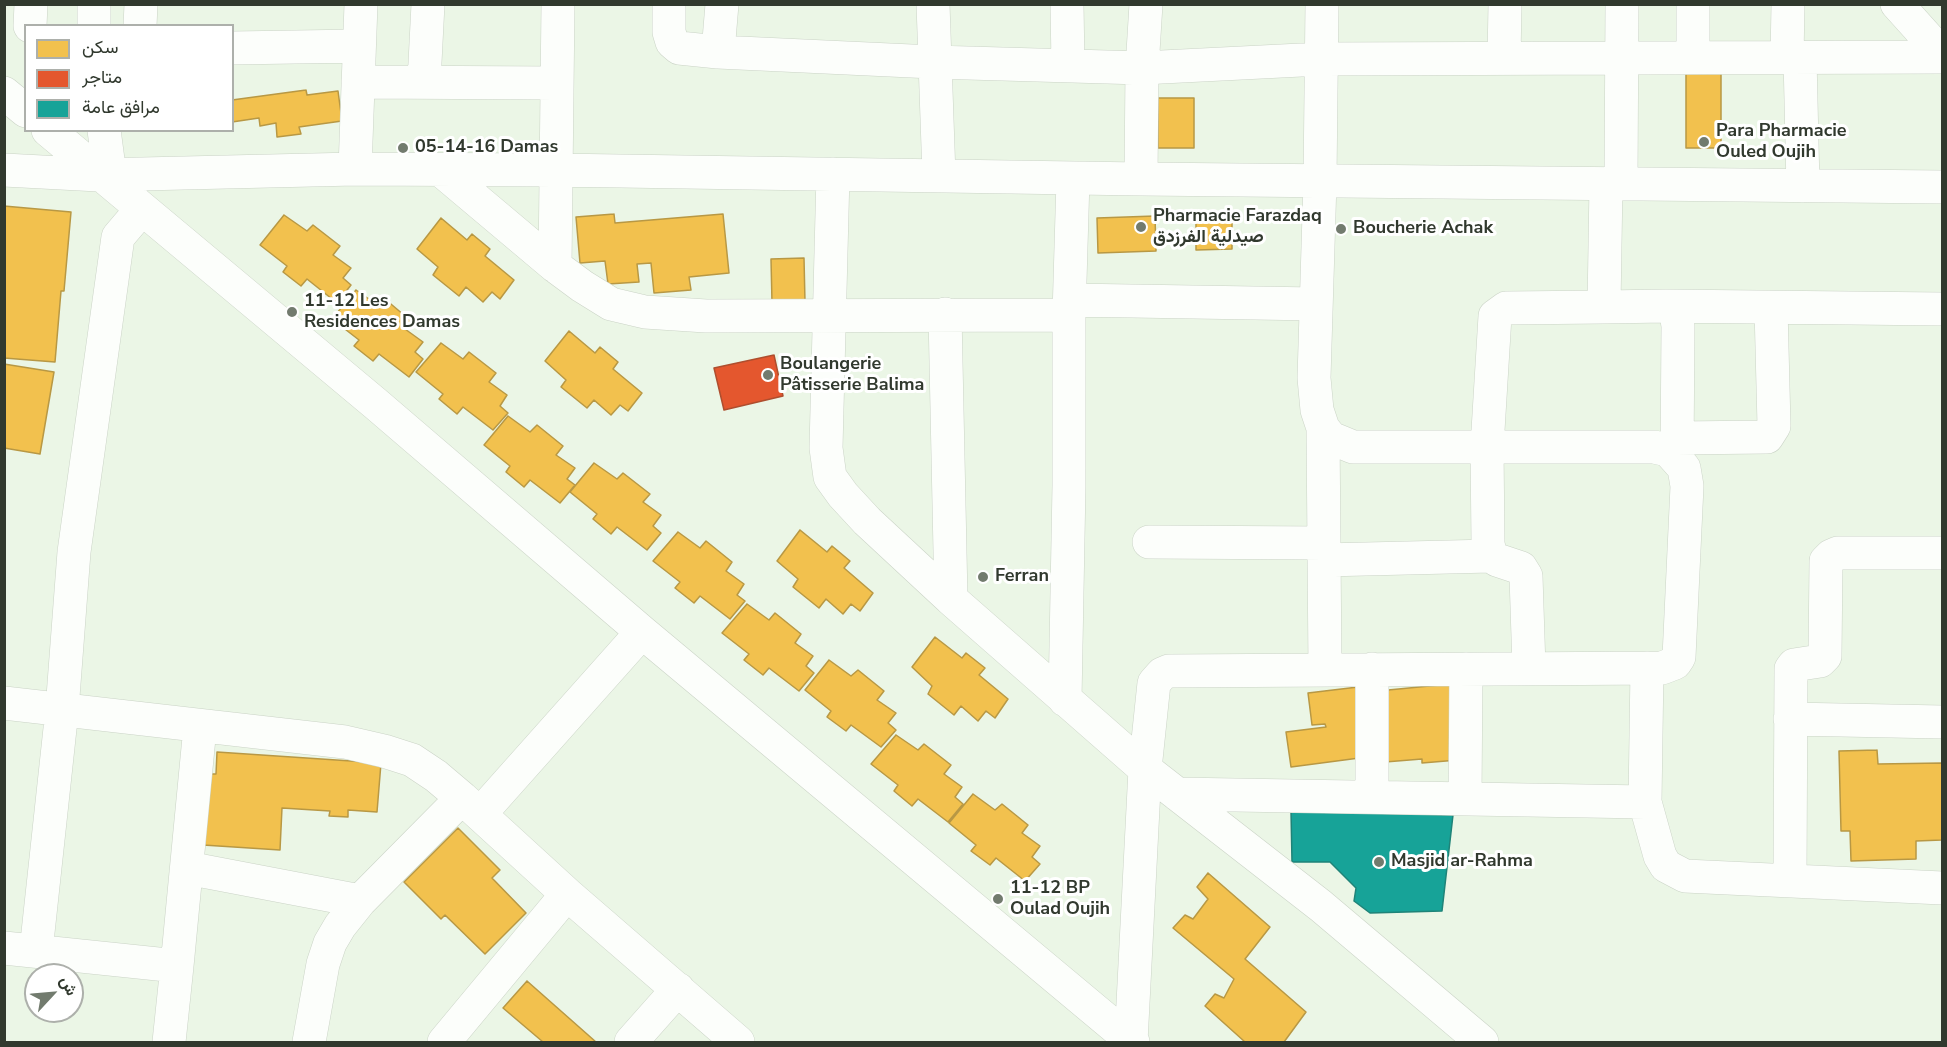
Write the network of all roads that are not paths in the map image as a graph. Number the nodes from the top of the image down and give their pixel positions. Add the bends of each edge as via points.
1 (31, 4) edge
2 (94, 4) edge
3 (141, 4) edge
4 (361, 4) edge
5 (428, 4) edge
6 (558, 4) edge
7 (669, 4) edge
8 (722, 4) edge
9 (933, 4) edge
10 (1066, 4) edge
11 (1146, 4) edge
12 (1322, 4) edge
13 (1505, 4) edge
14 (1622, 4) edge
15 (1693, 4) edge
16 (1788, 4) edge
17 (1898, 4) edge
18 (30, 24) edge
19 (94, 24) edge
20 (140, 24) edge
21 (359, 46) junction
22 (234, 48) edge
23 (718, 52) junction
24 (1942, 56) edge
25 (1693, 57) junction
26 (1504, 58) junction
27 (1622, 58) junction
28 (1793, 58) junction
29 (1321, 59) junction
30 (933, 62) junction
31 (1068, 66) junction
32 (1142, 68) junction
33 (358, 81) junction
34 (424, 82) junction
35 (556, 84) junction
36 (4, 93) edge
37 (24, 109) edge
38 (51, 132) edge
39 (104, 132) edge
40 (355, 169) junction
41 (4, 170) edge
42 (555, 170) junction
43 (442, 171) junction
44 (834, 174) junction
45 (105, 175) junction
46 (939, 176) junction
47 (1073, 178) junction
48 (1142, 179) junction
49 (1320, 181) junction
50 (1614, 184) junction
51 (1803, 186) junction
52 (1942, 187) edge
53 (141, 210) junction
54 (555, 266) junction
55 (1316, 304) junction
56 (1666, 306) junction
57 (1069, 307) junction
58 (1604, 307) junction
59 (1771, 308) junction
60 (1942, 309) edge
61 (945, 314) junction
62 (829, 317) junction
63 (1323, 428) junction
64 (1487, 447) junction
65 (1677, 448) junction
66 (1149, 542) dead end
67 (1324, 552) junction
68 (1942, 553) edge
69 (1491, 556) junction
70 (951, 598) junction
71 (642, 632) junction
72 (1529, 668) junction
73 (1647, 668) junction
74 (1372, 669) junction
75 (1467, 669) junction
76 (1325, 670) junction
77 (1065, 700) junction
78 (4, 703) edge
79 (62, 710) junction
80 (1790, 718) junction
81 (1942, 722) edge
82 (200, 727) junction
83 (1145, 769) junction
84 (1178, 794) junction
85 (1372, 797) junction
86 (1465, 799) junction
87 (1645, 802) junction
88 (471, 806) junction
89 (187, 868) junction
90 (1790, 881) junction
91 (1942, 888) edge
92 (567, 894) junction
93 (360, 901) junction
94 (20, 949) edge
95 (177, 966) junction
96 (678, 989) junction
97 (169, 1042) edge
98 (309, 1042) edge
99 (444, 1042) edge
100 (632, 1042) edge
101 (738, 1042) edge
102 (1132, 1042) edge
103 (1482, 1042) edge

1 - 18 street
2 - 19 street
3 - 20 street
4 - 21 street
5 - 34 street
6 - 35 street
7 - 23 street via 672,42 679,48
8 - 23 street
9 - 30 street
10 - 31 street
11 - 32 street
12 - 29 street
13 - 26 street
14 - 27 street
15 - 25 street
16 - 28 street
17 - 24 street
21 - 22 street
21 - 33 street
23 - 30 street
24 - 28 street
25 - 27 street
25 - 28 street
26 - 27 street
26 - 29 street
27 - 50 street
28 - 51 street
29 - 32 street
29 - 49 street
30 - 31 street
30 - 46 street
31 - 32 street
32 - 48 street
33 - 34 street
33 - 40 street
34 - 35 street
35 - 42 street
36 - 37 street
38 - 45 street
39 - 45 street
40 - 43 street
40 - 45 street
41 - 45 street
42 - 43 street
42 - 44 street
42 - 54 street
43 - 54 street
44 - 46 street
44 - 62 street
45 - 53 street
46 - 47 street
47 - 48 street
47 - 57 street
48 - 49 street
49 - 50 street
49 - 55 street
50 - 51 street
50 - 58 street
51 - 52 street
53 - 71 street via 376,404
53 - 79 street via 118,237 74,552
54 - 62 street via 611,304 645,312
55 - 57 street
55 - 63 street via 1314,378
56 - 58 street
56 - 59 street
56 - 65 street via 1676,313 1678,326
57 - 61 street
57 - 77 street
58 - 64 street via 1506,308 1495,316
59 - 60 street
59 - 65 street via 1774,426 1767,437
61 - 62 street
61 - 70 street
62 - 70 street via 826,448 830,477 867,521
63 - 64 street via 1331,438 1353,447
63 - 67 street
64 - 65 street
64 - 69 street
65 - 73 street via 1687,486 1679,657 1669,666
66 - 67 street
67 - 69 street
67 - 76 street
68 - 80 street via 1838,553 1826,561 1825,656 1791,669
69 - 72 street via 1521,568 1526,576
70 - 77 street
71 - 88 street
71 - 102 street
72 - 73 street
72 - 75 street
73 - 87 street
74 - 75 street
74 - 76 street
74 - 85 street
75 - 86 street
76 - 83 street via 1162,674 1154,683
77 - 83 street
78 - 79 street
79 - 82 street
79 - 94 street
80 - 81 street
80 - 90 street
82 - 88 street via 345,742 384,750 412,760
82 - 89 street
83 - 84 street
83 - 102 street
84 - 85 street
84 - 103 street via 1321,906
85 - 86 street
86 - 87 street
87 - 90 street via 1660,856 1673,871 1685,876
88 - 92 street
88 - 93 street
89 - 93 street
89 - 95 street
90 - 91 street
92 - 96 street
92 - 99 street
93 - 98 street via 330,943
94 - 95 street
95 - 97 street
96 - 100 street
96 - 101 street

